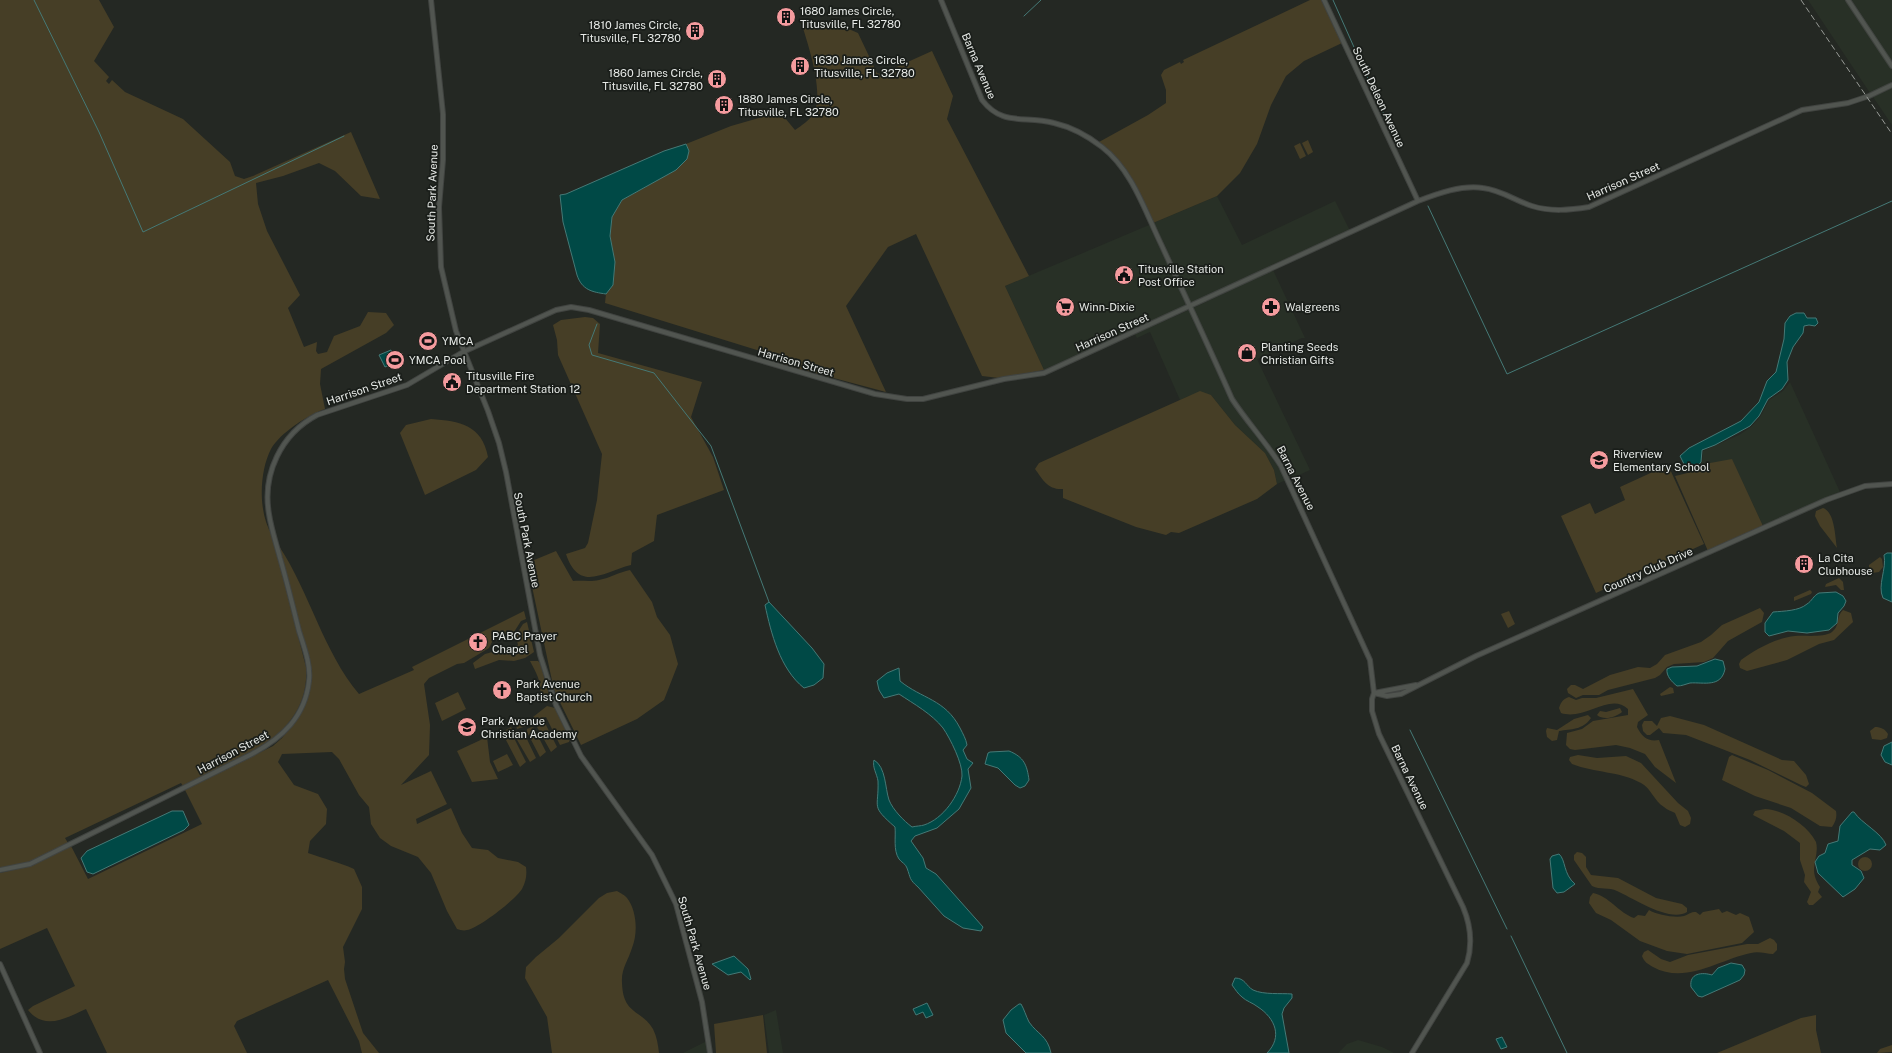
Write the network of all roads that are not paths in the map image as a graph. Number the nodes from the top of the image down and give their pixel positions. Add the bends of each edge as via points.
1 (431, 0) edge
2 (941, 0) edge
3 (1324, 0) edge
4 (1848, 0) edge
5 (1892, 66) edge
6 (1892, 85) edge
7 (1418, 201) junction
8 (1190, 307) junction
9 (463, 352) junction
10 (1892, 484) edge
11 (1374, 693) junction
12 (0, 870) edge
13 (0, 964) edge
14 (40, 1053) edge
15 (710, 1053) edge
16 (1412, 1053) edge

1 - 9 street, South Park Avenue via 443,114 439,206 441,267
2 - 8 street, Barna Avenue via 982,100 988,107 1007,119 1054,123 1078,131 1103,147 1120,165 1137,194
3 - 7 street, South Deleon Avenue
4 - 5 street
6 - 7 street, Harrison Street via 1848,103 1802,110 1589,207 1549,210 1499,192 1470,187 1443,192
7 - 8 street, Harrison Street
8 - 9 street, Harrison Street via 1044,373 1004,379 923,399 875,394 579,308 556,310
8 - 11 street, Barna Avenue via 1232,399 1267,443 1281,466 1370,660
9 - 12 street, Harrison Street via 407,385 331,410 307,421 286,440 276,457 268,482 269,514 306,655 309,680 296,718 281,736 252,754 30,864
9 - 15 street, South Park Avenue via 499,443 540,655 556,705 581,756 652,855 676,904 702,1002
10 - 11 street, Country Club Drive via 1865,486 1826,500 1491,650 1401,694 1387,696
11 - 16 street, Barna Avenue via 1372,711 1379,734 1463,907 1471,934 1471,949 1467,963
13 - 14 street

